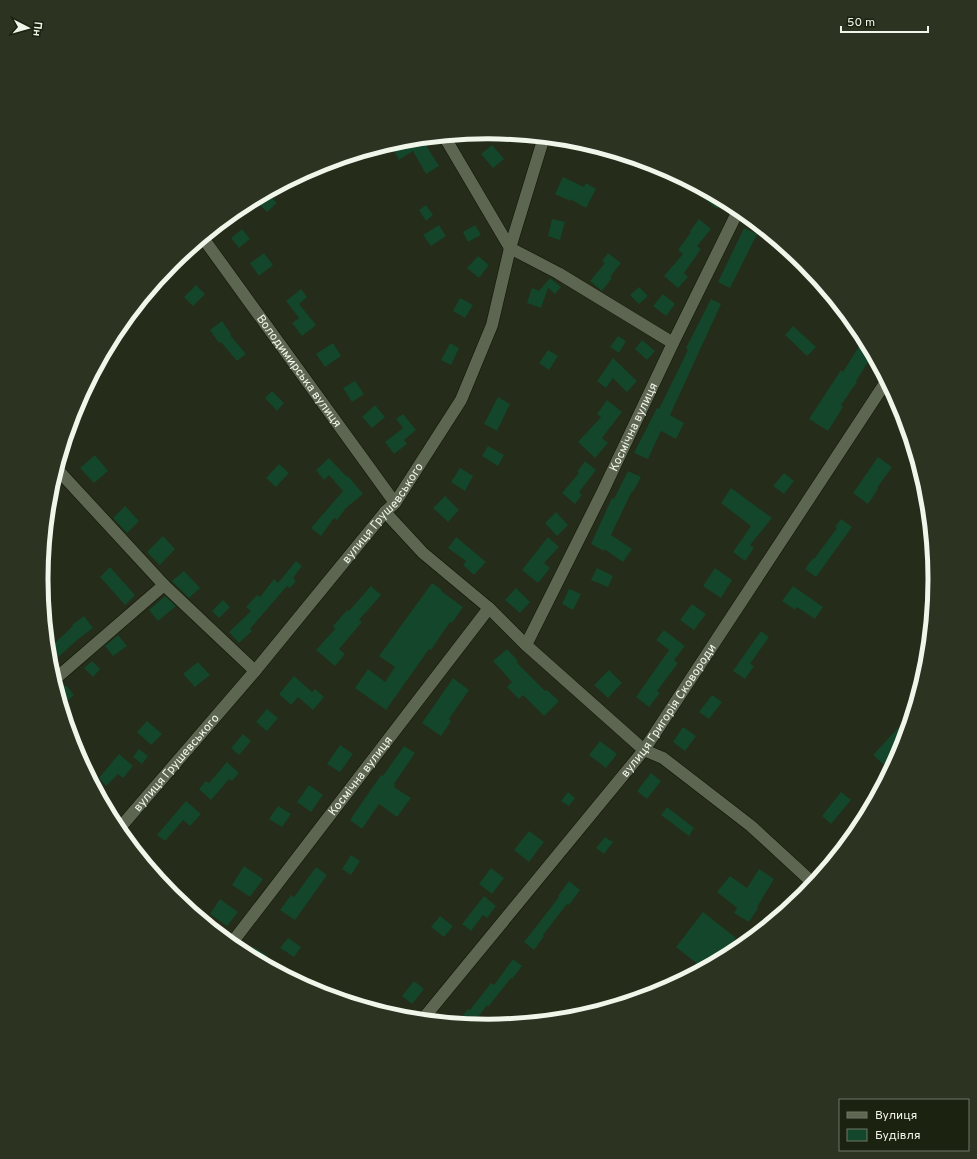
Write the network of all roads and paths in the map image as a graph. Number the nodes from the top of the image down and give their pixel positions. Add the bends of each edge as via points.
1 (447, 141) edge
2 (542, 143) edge
3 (736, 215) edge
4 (206, 242) edge
5 (510, 248) junction
6 (673, 343) junction
7 (884, 385) edge
8 (61, 473) edge
9 (395, 503) junction
10 (385, 512) junction
11 (164, 585) junction
12 (489, 608) junction
13 (526, 645) junction
14 (255, 671) junction
15 (59, 676) edge
16 (644, 750) junction
17 (123, 825) edge
18 (810, 880) edge
19 (235, 939) edge
20 (426, 1015) edge

1 - 5 street
2 - 5 street, вулиця Грушевського
3 - 6 street, Космічна вулиця
4 - 9 street, Володимирська вулиця
5 - 6 street via 558,273
5 - 9 street, вулиця Грушевського via 492,325 461,400
6 - 13 street, Космічна вулиця
7 - 16 street, вулиця Григорія Сковороди
8 - 11 street
9 - 10 street, вулиця Грушевського
10 - 12 street via 423,553
10 - 14 street, вулиця Грушевського
11 - 14 street
11 - 15 street
12 - 13 street
12 - 19 street, Космічна вулиця
13 - 16 street
14 - 17 street, вулиця Грушевського
16 - 18 street via 663,758 751,826
16 - 20 street, вулиця Григорія Сковороди

